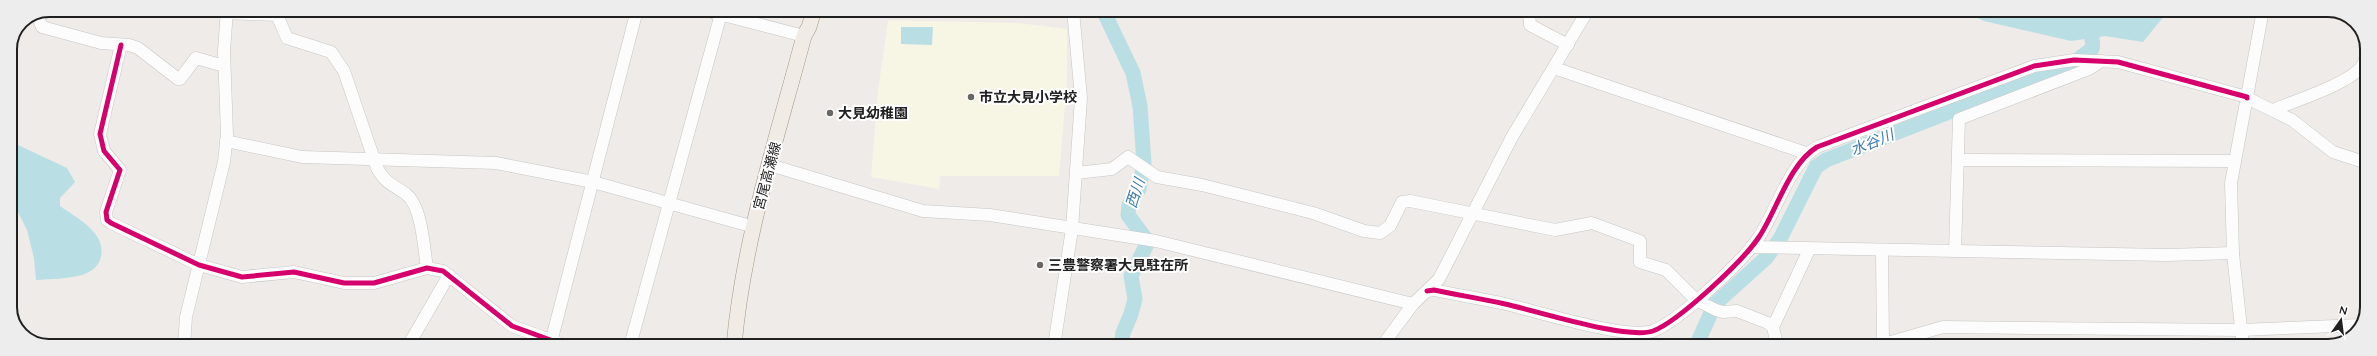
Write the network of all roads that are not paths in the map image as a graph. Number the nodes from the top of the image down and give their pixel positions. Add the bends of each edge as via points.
1 (227, 17) edge
2 (278, 17) edge
3 (635, 17) edge
4 (721, 17) edge
5 (739, 17) edge
6 (812, 17) edge
7 (1074, 17) edge
8 (1529, 17) edge
9 (1584, 17) edge
10 (2262, 17) edge
11 (39, 19) edge
12 (804, 36) junction
13 (121, 45) junction
14 (1568, 45) junction
15 (2101, 61) junction
16 (224, 66) junction
17 (1554, 68) junction
18 (2360, 68) edge
19 (2247, 98) junction
20 (2273, 110) junction
21 (226, 141) junction
22 (1806, 153) junction
23 (372, 158) junction
24 (1958, 160) junction
25 (2360, 160) edge
26 (2235, 161) junction
27 (770, 165) junction
28 (1076, 173) junction
29 (593, 182) junction
30 (670, 205) junction
31 (1472, 214) junction
32 (754, 227) junction
33 (1072, 228) junction
34 (1751, 247) junction
35 (1809, 250) junction
36 (1882, 251) junction
37 (1956, 251) junction
38 (2233, 253) junction
39 (199, 265) junction
40 (427, 268) junction
41 (449, 275) junction
42 (1427, 291) junction
43 (1696, 300) junction
44 (1413, 304) junction
45 (2354, 325) edge
46 (1773, 327) junction
47 (2241, 330) junction
48 (184, 339) edge
49 (412, 339) edge
50 (544, 339) edge
51 (552, 339) edge
52 (632, 339) edge
53 (735, 339) edge
54 (1055, 339) edge
55 (1387, 339) edge
56 (1776, 339) edge
57 (1885, 339) edge
58 (1904, 339) edge
59 (2242, 339) edge

1 - 16 street
2 - 23 street via 287,38 331,52 344,71
3 - 29 street
4 - 30 street
5 - 12 street
6 - 12 main road, 宮尾高瀬線
7 - 28 street via 1081,98
8 - 14 street via 1530,25
9 - 14 street
10 - 19 street
11 - 13 street via 42,27 55,32
12 - 27 main road, 宮尾高瀬線
13 - 16 street via 138,48 180,79 196,58
13 - 39 street via 100,134 104,151 120,170 106,216 111,223
14 - 17 street
15 - 19 street via 2118,62
15 - 22 street via 2074,60 2034,66 1930,103
15 - 24 street via 2082,72 1959,119
16 - 21 street
17 - 22 street
17 - 31 street via 1512,137
18 - 20 street via 2354,74 2315,95
19 - 20 street
19 - 26 street
20 - 25 street via 2292,120 2333,152
21 - 23 street via 302,157
21 - 39 street via 224,162
22 - 34 street via 1770,219
23 - 29 street via 496,163
23 - 40 street via 384,180 407,194 415,205
24 - 26 street
24 - 37 street
26 - 38 street via 2231,183
27 - 32 main road, 宮尾高瀬線
27 - 33 street via 923,211 990,215
28 - 31 street via 1112,169 1128,157 1157,177 1202,185 1313,213 1364,231 1380,233 1390,226 1402,202 1410,201
28 - 33 street
29 - 30 street
29 - 51 street
30 - 32 street
30 - 52 street
31 - 42 street via 1439,280
31 - 43 street via 1555,230 1566,230 1592,223 1607,227 1640,240 1640,262 1666,270
32 - 53 main road, 宮尾高瀬線 via 739,302
33 - 44 street via 1156,240
33 - 54 street
34 - 35 street
34 - 43 street
35 - 36 street
35 - 46 street
36 - 37 street
36 - 57 street
37 - 38 street via 2166,255
38 - 47 street
39 - 40 street via 242,277 294,272 344,283 374,283
39 - 48 street via 186,316
40 - 41 street
41 - 49 street
41 - 50 street via 512,326
42 - 43 street via 1434,290 1504,304 1623,333 1653,330 1674,318
42 - 44 street
43 - 46 street via 1724,312 1748,313
44 - 55 street
45 - 47 street
46 - 56 street
47 - 58 street via 1943,327
47 - 59 street

